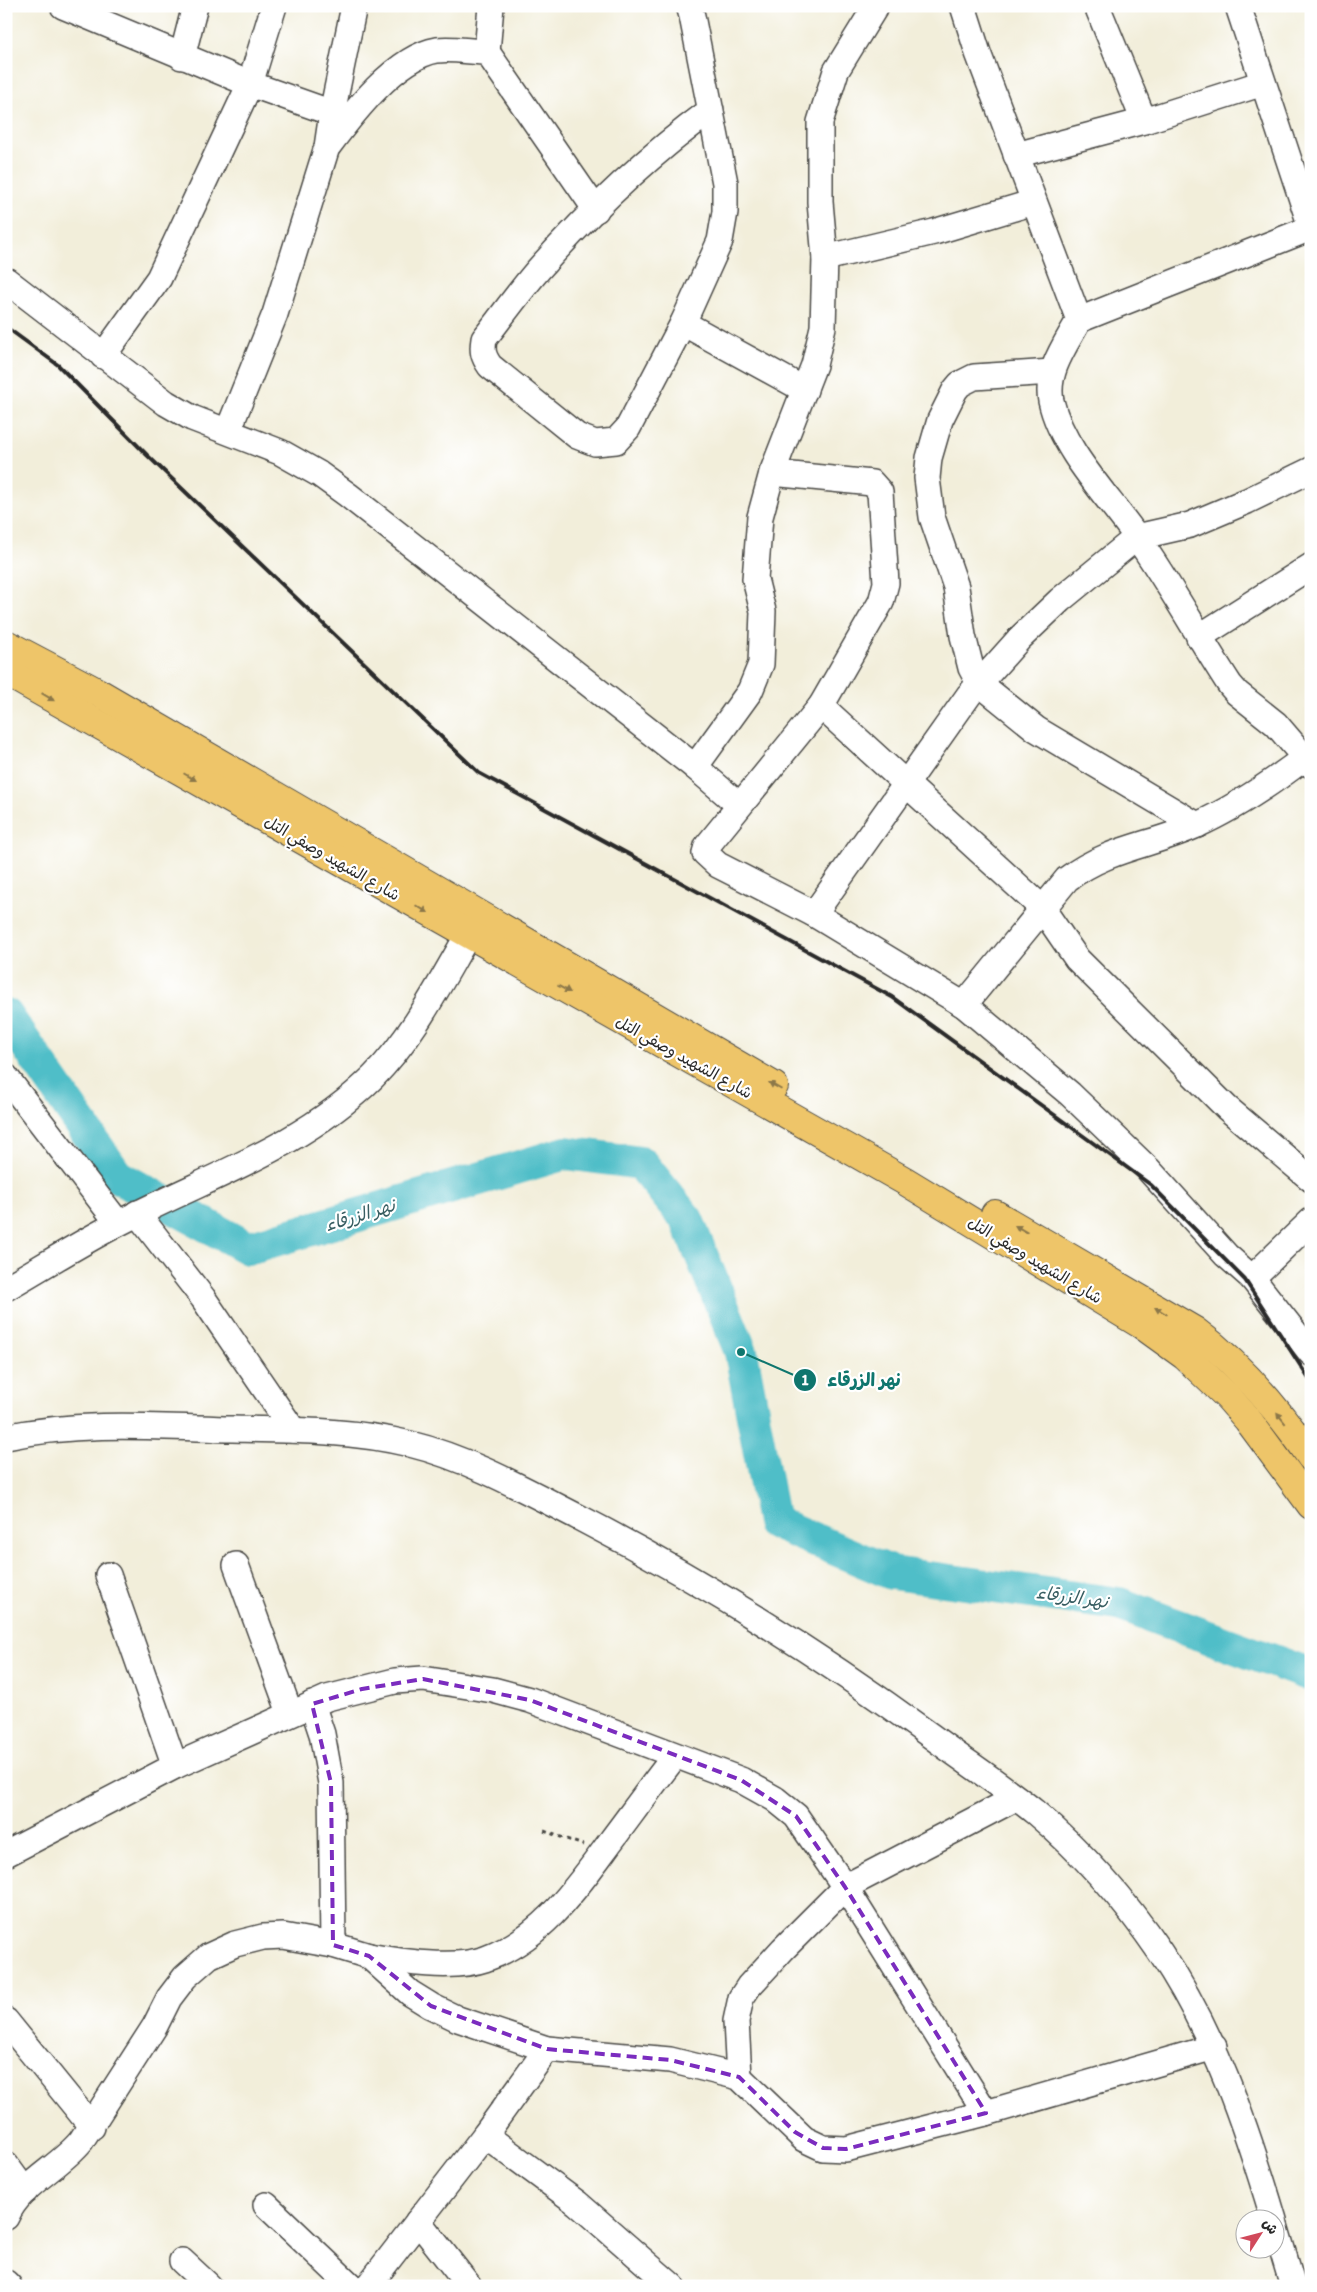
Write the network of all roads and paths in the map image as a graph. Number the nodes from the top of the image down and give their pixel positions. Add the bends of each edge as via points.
1 (63, 6) edge
2 (195, 6) edge
3 (274, 6) edge
4 (354, 6) edge
5 (491, 6) edge
6 (689, 6) edge
7 (876, 6) edge
8 (963, 6) edge
9 (1097, 6) edge
10 (1239, 7) edge
11 (488, 52) junction
12 (182, 57) junction
13 (1262, 83) junction
14 (250, 84) junction
15 (711, 110) junction
16 (332, 113) junction
17 (1144, 121) junction
18 (328, 147) junction
19 (1016, 155) junction
20 (1034, 202) junction
21 (596, 210) junction
22 (1311, 228) edge
23 (825, 258) junction
24 (6, 280) edge
25 (1079, 320) junction
26 (683, 323) junction
27 (103, 356) junction
28 (1052, 372) junction
29 (805, 390) junction
30 (228, 431) junction
31 (1311, 470) edge
32 (772, 473) junction
33 (1137, 537) junction
34 (1311, 566) edge
35 (1199, 637) junction
36 (6, 644) edge
37 (6, 672) edge
38 (979, 683) junction
39 (821, 706) junction
40 (1309, 759) edge
41 (694, 767) junction
42 (905, 785) junction
43 (739, 805) junction
44 (1197, 825) junction
45 (1042, 908) junction
46 (814, 914) junction
47 (468, 935) junction
48 (964, 1005) junction
49 (6, 1077) edge
50 (1311, 1179) edge
51 (138, 1213) junction
52 (1311, 1221) edge
53 (1252, 1278) junction
54 (6, 1288) edge
55 (1311, 1353) edge
56 (1250, 1378) junction
57 (1228, 1398) junction
58 (293, 1430) junction
59 (6, 1437) edge
60 (1311, 1457) edge
61 (1311, 1506) edge
62 (236, 1565) dead end
63 (108, 1575) dead end
64 (301, 1709) junction
65 (675, 1756) junction
66 (175, 1766) junction
67 (1016, 1798) junction
68 (544, 1831) dead end
69 (602, 1852) junction
70 (6, 1854) edge
71 (844, 1887) junction
72 (333, 1945) junction
73 (369, 1956) junction
74 (6, 2021) edge
75 (1214, 2047) junction
76 (547, 2049) junction
77 (739, 2077) junction
78 (986, 2113) junction
79 (92, 2127) junction
80 (485, 2135) junction
81 (6, 2165) edge
82 (24, 2190) junction
83 (266, 2205) dead end
84 (1270, 2210) edge
85 (7, 2213) edge
86 (418, 2221) junction
87 (1284, 2255) edge
88 (182, 2262) dead end
89 (209, 2286) edge
90 (351, 2286) edge
91 (368, 2286) edge
92 (469, 2286) edge
93 (672, 2286) edge
94 (1293, 2286) edge

1 - 12 street
2 - 12 street
3 - 14 street
4 - 16 street
5 - 11 street
6 - 15 street
7 - 23 street via 836,71 820,122 820,202
8 - 19 street
9 - 17 street
10 - 13 street
11 - 18 street via 437,50 390,74 348,119
11 - 21 street
12 - 14 street
13 - 17 street
13 - 22 street
14 - 16 street
14 - 27 street via 159,278
15 - 21 street via 676,136
15 - 26 street via 725,183 725,212 720,242
16 - 18 street
17 - 19 street
18 - 30 street via 275,314
19 - 20 street
20 - 23 street via 934,232
20 - 25 street
21 - 26 street via 538,271 484,339 482,350 490,366 577,436 595,443 609,442 621,438 628,428
22 - 25 street
23 - 29 street via 823,326
24 - 27 street
25 - 28 street
26 - 29 street
27 - 30 street via 166,403 192,418
28 - 33 street via 1051,400 1066,438
28 - 38 street via 967,380 955,390 933,439 928,497 956,587 966,653
29 - 32 street
30 - 41 street via 280,452 348,495
31 - 33 street via 1247,502 1190,525
32 - 39 street via 872,483 880,492 886,583 881,602
32 - 41 street via 760,517 757,543 755,579 764,627 761,664 750,691
33 - 35 street
33 - 38 street via 1060,600
34 - 35 street
35 - 40 street via 1237,693 1276,724
56 -> 36 main road, شارع الشهيد وصفي التل via 1195,1330 99,693
37 -> 47 main road, شارع الشهيد وصفي التل
38 - 42 street
38 - 44 street via 1036,729
39 - 42 street
39 - 43 street
40 - 44 street
41 - 43 street
42 - 45 street
42 - 46 street
43 - 46 street via 706,846 705,853 718,865
44 - 45 street via 1115,851 1086,865 1067,879
45 - 48 street
45 - 50 street via 1077,959 1227,1108
46 - 48 street
47 - 51 street via 409,1031 374,1076 333,1111 288,1142
47 -> 57 main road, شارع الشهيد وصفي التل via 930,1196 1142,1325 1185,1356
48 - 53 street via 1070,1094 1148,1169 1226,1255
49 - 51 street
51 - 54 street
51 - 58 street via 203,1298
52 - 53 street
53 - 55 street
56 - 57 main road
60 -> 56 main road, شارع الشهيد وصفي التل
57 - 61 main road, شارع الشهيد وصفي التل
58 - 59 street via 70,1427
58 - 67 street via 412,1444 453,1458 549,1502 689,1576 751,1613 863,1686
62 - 64 street
63 - 66 street
64 - 65 street via 327,1698 395,1682 423,1679 448,1682 530,1700
64 - 66 street
64 - 72 street via 322,1734 331,1783
65 - 69 street
65 - 71 street via 741,1780 775,1799 796,1816
66 - 70 street
67 - 71 street
67 - 75 street via 1072,1848 1129,1912 1159,1950
68 - 69 path
69 - 73 street via 564,1902 533,1932 506,1950 464,1963 414,1964
71 - 77 street via 783,1949 742,1998 736,2027
71 - 78 street
72 - 73 street
72 - 79 street via 283,1936 263,1937 235,1944 209,1956 185,1977 169,1998
73 - 76 street via 410,1993 430,2006 458,2019
74 - 79 street
75 - 78 street
75 - 84 street via 1238,2108
76 - 77 street via 670,2060
76 - 80 street
77 - 78 street via 804,2139 834,2150
79 - 82 street via 73,2151
80 - 86 street
80 - 93 street via 577,2203
81 - 82 street
82 - 85 street
83 - 90 street
86 - 91 street
86 - 92 street
87 - 94 street
88 - 89 street

